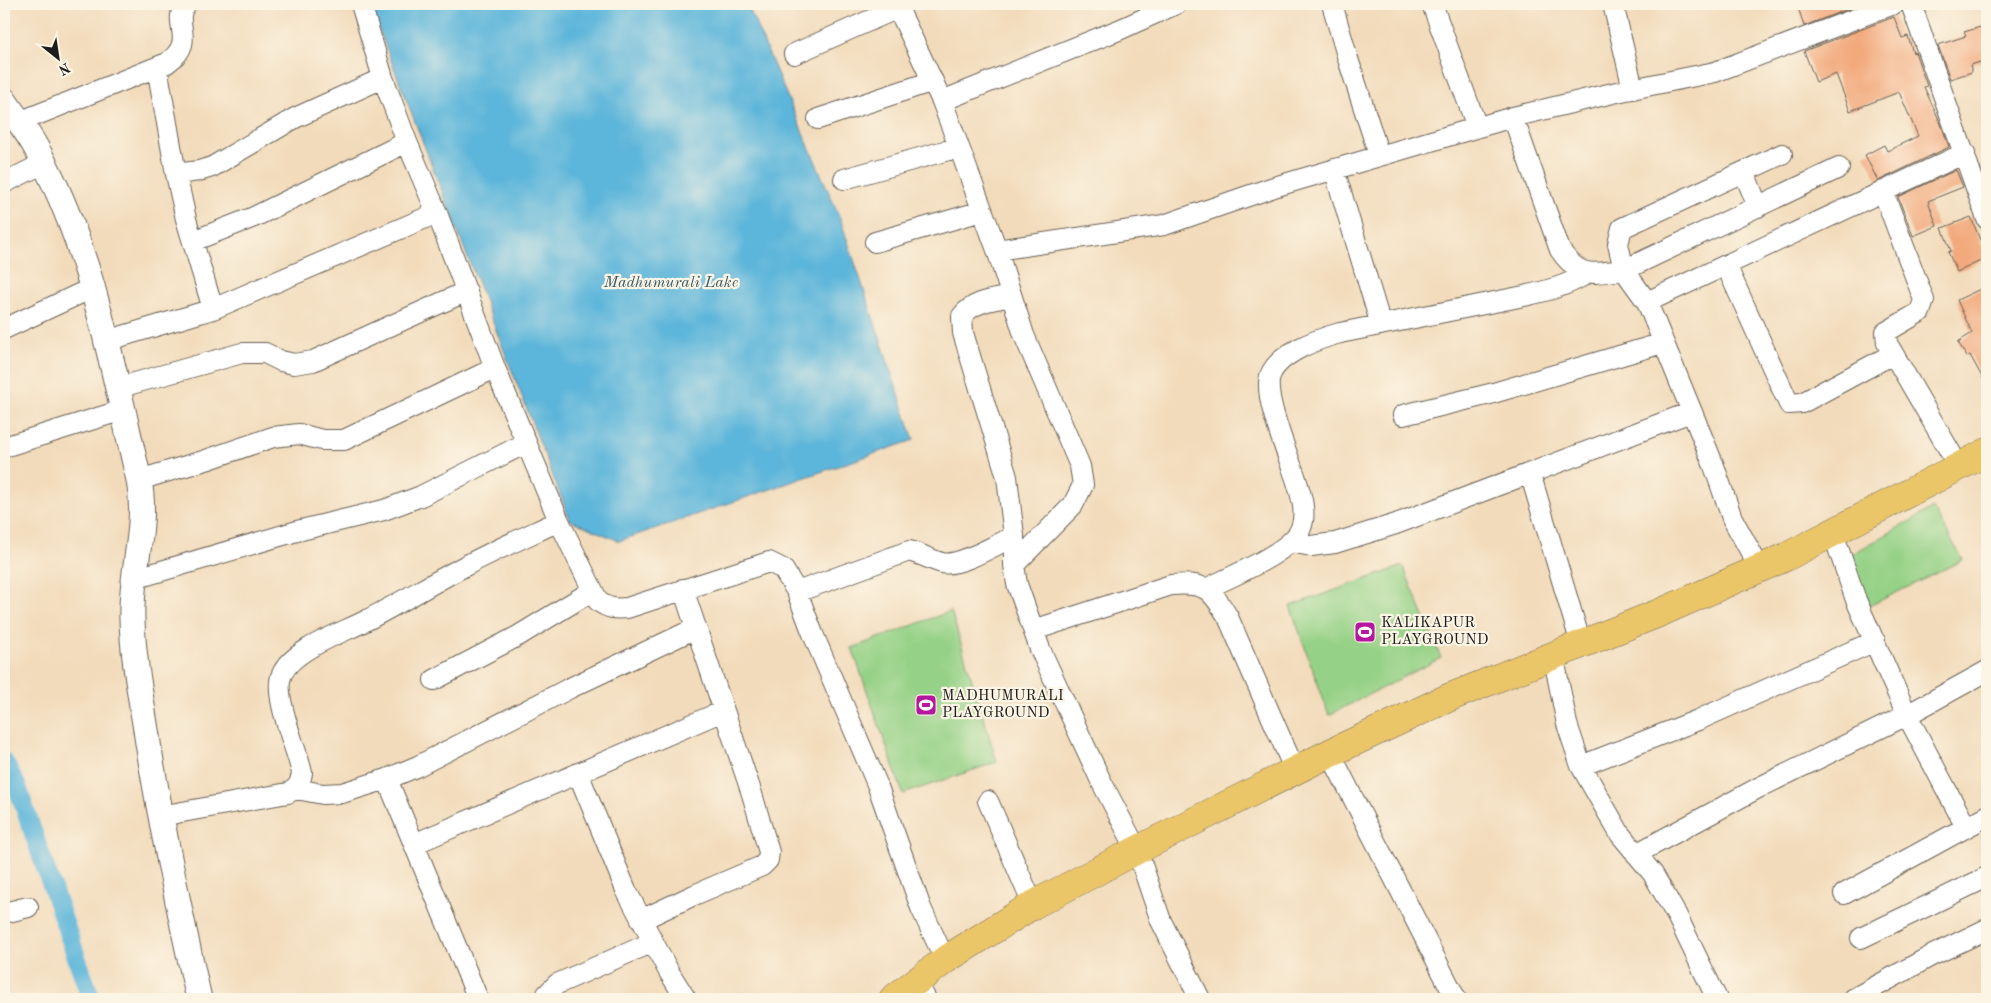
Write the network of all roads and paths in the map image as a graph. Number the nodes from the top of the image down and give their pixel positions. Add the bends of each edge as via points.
1 (361, 4) edge
2 (1176, 4) edge
3 (1332, 4) edge
4 (1432, 4) edge
5 (1613, 4) edge
6 (1894, 4) edge
7 (1911, 4) edge
8 (897, 6) edge
9 (180, 9) edge
10 (794, 54) dead end
11 (157, 66) junction
12 (383, 78) junction
13 (933, 81) junction
14 (1633, 89) junction
15 (942, 101) junction
16 (8, 109) edge
17 (1513, 117) junction
18 (818, 119) dead end
19 (1477, 127) junction
20 (407, 142) junction
21 (959, 147) junction
22 (1965, 153) junction
23 (1782, 154) dead end
24 (1379, 155) junction
25 (44, 163) junction
26 (1839, 168) dead end
27 (1334, 169) junction
28 (1744, 172) junction
29 (176, 174) junction
30 (844, 179) dead end
31 (4, 184) edge
32 (1883, 191) junction
33 (1758, 207) junction
34 (982, 211) junction
35 (437, 213) junction
36 (1987, 220) edge
37 (193, 241) junction
38 (875, 242) dead end
39 (997, 250) junction
40 (1726, 265) junction
41 (1624, 270) junction
42 (1586, 274) junction
43 (92, 288) junction
44 (467, 291) junction
45 (1011, 296) junction
46 (1647, 302) junction
47 (213, 309) junction
48 (1381, 324) junction
49 (4, 329) edge
50 (106, 341) junction
51 (1663, 343) junction
52 (1893, 354) junction
53 (495, 368) junction
54 (120, 399) junction
55 (1691, 412) junction
56 (1403, 415) dead end
57 (526, 443) junction
58 (4, 447) edge
59 (1987, 452) edge
60 (1959, 467) junction
61 (1530, 473) junction
62 (139, 480) junction
63 (559, 521) junction
64 (1833, 533) junction
65 (1014, 536) junction
66 (1291, 542) junction
67 (1014, 565) junction
68 (1760, 569) junction
69 (134, 579) junction
70 (683, 589) junction
71 (1206, 589) junction
72 (592, 592) junction
73 (797, 592) junction
74 (696, 628) junction
75 (1034, 630) junction
76 (1875, 641) junction
77 (1580, 644) junction
78 (1553, 654) junction
79 (1985, 677) edge
80 (434, 680) dead end
81 (724, 711) junction
82 (1907, 715) junction
83 (1330, 753) junction
84 (1581, 766) junction
85 (1295, 771) junction
86 (578, 773) junction
87 (387, 779) junction
88 (296, 789) junction
89 (988, 800) dead end
90 (160, 816) junction
91 (1987, 816) edge
92 (1966, 827) junction
93 (414, 844) junction
94 (1138, 850) junction
95 (1636, 854) junction
96 (1987, 877) edge
97 (1844, 894) dead end
98 (1033, 905) junction
99 (28, 907) dead end
100 (4, 913) edge
101 (641, 920) junction
102 (1987, 929) edge
103 (1861, 938) dead end
104 (653, 942) junction
105 (945, 960) junction
106 (921, 991) edge
107 (1714, 998) edge
108 (199, 999) edge
109 (478, 999) edge
110 (545, 999) edge
111 (686, 999) edge
112 (892, 999) edge
113 (1200, 999) edge
114 (1456, 999) edge
115 (1853, 999) edge

1 - 12 street
2 - 15 street
3 - 24 street
4 - 19 street
5 - 14 street
6 - 14 street via 1715,72
7 - 22 street
8 - 10 street
8 - 13 street
9 - 11 street via 183,45 178,55
11 - 16 street
11 - 29 street
12 - 20 street
12 - 29 street via 296,118 212,167
13 - 15 street
13 - 18 street
14 - 17 street
15 - 21 street
16 - 25 street
17 - 19 street
17 - 42 street via 1560,250 1570,264
19 - 24 street
20 - 35 street
20 - 37 street via 254,217
21 - 30 street
21 - 34 street
22 - 32 street
22 - 36 street
23 - 28 street
24 - 27 street
25 - 31 street
25 - 43 street via 76,239
26 - 33 street
27 - 39 street via 1164,225
27 - 48 street
28 - 33 street
28 - 41 street via 1622,228 1618,244
29 - 37 street
32 - 40 street
32 - 52 street via 1924,300 1920,312 1886,332
33 - 41 street
34 - 38 street
34 - 39 street
35 - 44 street
35 - 47 street
37 - 47 street
39 - 45 street
40 - 46 street
40 - 52 street via 1789,404 1802,404
41 - 42 street
41 - 46 street
42 - 48 street via 1567,284 1524,296
43 - 49 street
43 - 50 street
44 - 53 street
44 - 54 street via 313,361 294,364 265,353 242,353
45 - 65 street via 978,304 962,316 963,333 1007,477
45 - 67 street via 1024,335 1080,466 1083,485 1073,505
46 - 51 street
47 - 50 street
48 - 66 street via 1319,339 1294,351 1270,376 1273,411 1304,514 1301,528
50 - 54 street
51 - 55 street
51 - 56 street via 1490,394
52 - 60 street
53 - 57 street
53 - 62 street via 344,440 322,440 299,434 273,437
54 - 58 street
54 - 62 street
55 - 61 street
55 - 68 street via 1732,518
57 - 63 street
57 - 69 street via 421,496 384,510 296,531
59 - 60 main road
60 - 64 main road
61 - 66 street via 1396,524 1335,543 1311,546
61 - 77 street
62 - 69 street via 142,534
63 - 72 street
63 - 88 street via 465,566 300,654 290,663 281,675 280,686 281,704 302,773
64 - 68 main road
64 - 76 street via 1856,600
65 - 67 street
65 - 73 street via 952,563 909,552
66 - 71 street
67 - 75 street
68 - 77 main road
69 - 90 street via 132,618 136,666
70 - 72 street via 613,610 604,607
70 - 73 street via 769,562 783,569
70 - 74 street
71 - 75 street via 1191,583 1171,585
71 - 85 street via 1228,617
72 - 80 street
73 - 105 street via 877,784 922,908
74 - 81 street
74 - 87 street
75 - 94 street via 1101,781
76 - 82 street
76 - 84 street via 1698,720
77 - 78 main road
78 - 83 main road
78 - 84 street via 1567,724
79 - 82 street
81 - 86 street
81 - 101 street via 752,794 768,860 762,866
82 - 92 street
82 - 95 street via 1758,788
83 - 85 main road
83 - 114 street
84 - 95 street via 1620,834
85 - 94 main road
86 - 93 street
86 - 101 street
87 - 88 street via 342,793 323,794
87 - 93 street
88 - 90 street
89 - 98 street
90 - 108 street
91 - 92 street
92 - 97 street
93 - 109 street
94 - 98 main road
94 - 113 street via 1160,921
95 - 107 street via 1653,874 1677,916
96 - 103 street
98 - 105 main road
99 - 100 street
101 - 104 street
102 - 115 street
104 - 110 street via 557,984
104 - 111 street
105 - 106 main road
106 - 112 main road

